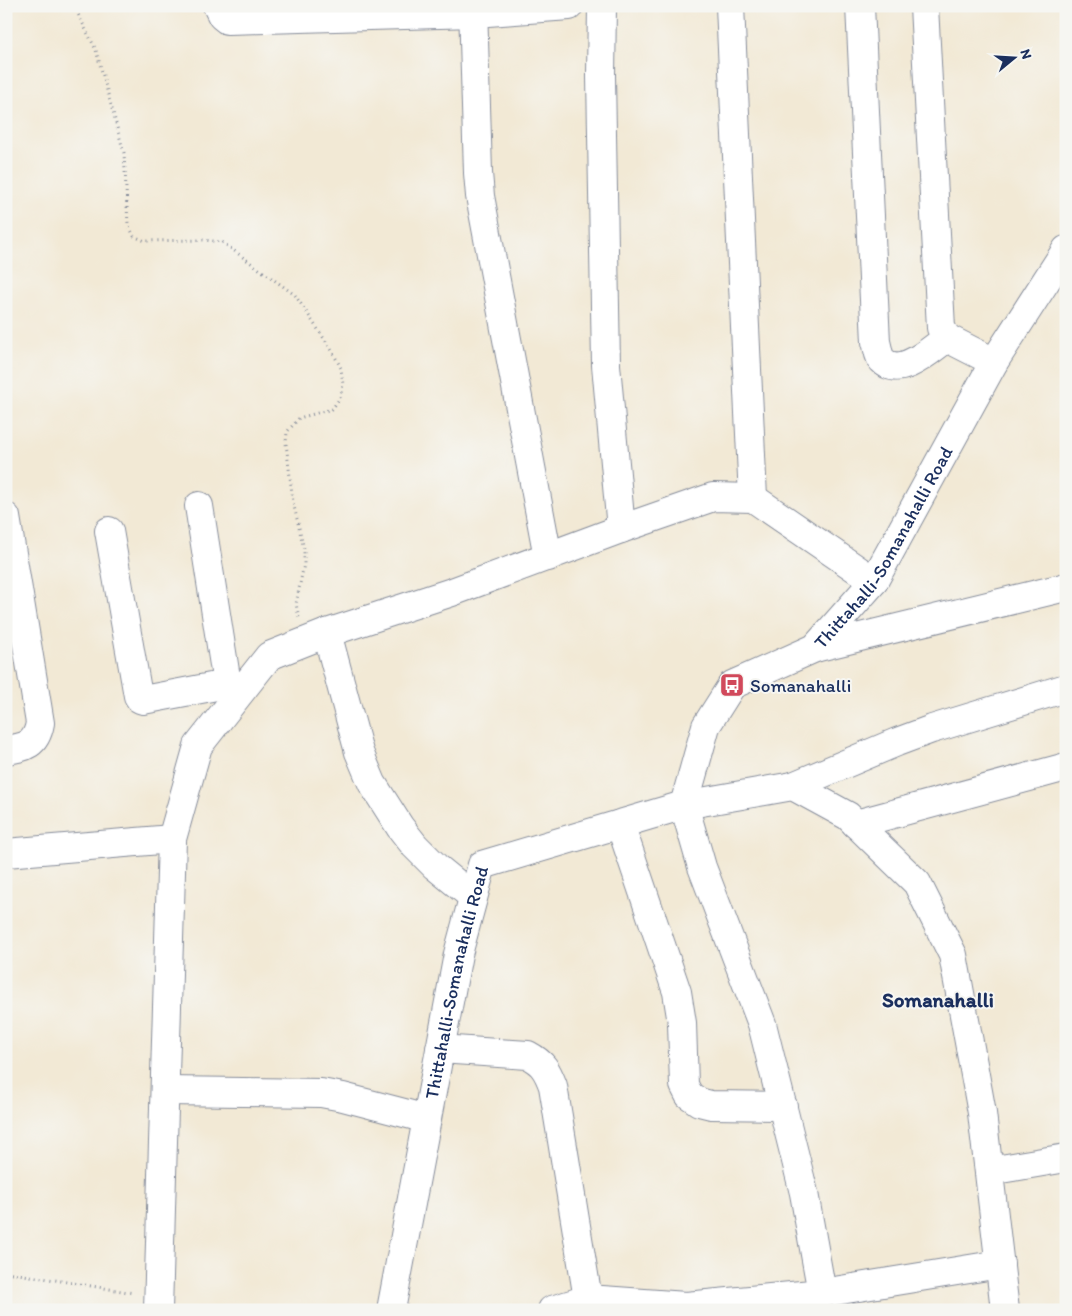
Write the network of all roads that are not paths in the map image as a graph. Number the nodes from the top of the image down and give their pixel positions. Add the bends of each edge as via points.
1 (217, 6) edge
2 (569, 6) edge
3 (602, 6) edge
4 (730, 6) edge
5 (860, 6) edge
6 (924, 6) edge
7 (473, 10) edge
8 (1066, 250) edge
9 (947, 338) junction
10 (994, 362) junction
11 (753, 498) junction
12 (199, 506) dead end
13 (6, 518) edge
14 (621, 529) junction
15 (109, 531) dead end
16 (548, 557) junction
17 (874, 581) junction
18 (1066, 587) edge
19 (317, 637) junction
20 (815, 648) junction
21 (235, 686) junction
22 (1066, 688) edge
23 (6, 750) edge
24 (1066, 767) edge
25 (793, 786) junction
26 (684, 805) junction
27 (620, 824) junction
28 (856, 824) junction
29 (172, 840) junction
30 (6, 851) edge
31 (473, 898) junction
32 (440, 1049) junction
33 (165, 1090) junction
34 (783, 1106) junction
35 (426, 1119) junction
36 (1066, 1158) edge
37 (989, 1171) junction
38 (1000, 1264) junction
39 (822, 1294) junction
40 (588, 1299) junction
41 (860, 1299) edge
42 (159, 1304) edge
43 (686, 1308) edge
44 (391, 1310) edge
45 (552, 1310) edge
46 (1005, 1310) edge

1 - 7 street via 227,20
2 - 7 street
3 - 14 street via 606,365
4 - 11 street
5 - 9 street via 876,342 881,359 890,366 899,367 910,364
6 - 9 street via 941,328
7 - 16 street via 480,196
8 - 10 street, Thittahalli-Somanahalli Road
9 - 10 street
10 - 17 street, Thittahalli-Somanahalli Road
11 - 14 street via 713,497
11 - 17 street
12 - 21 street
13 - 23 street via 40,723 32,743
14 - 16 street
15 - 21 street via 140,699
16 - 19 street
17 - 20 street, Thittahalli-Somanahalli Road
18 - 20 street
19 - 21 street via 269,656
19 - 31 street via 372,783 415,846
20 - 26 street, Thittahalli-Somanahalli Road via 732,685 706,726
21 - 29 street via 198,746
22 - 25 street via 932,729
24 - 28 street
25 - 26 street
25 - 28 street via 848,816
26 - 27 street, Thittahalli-Somanahalli Road
26 - 34 street via 702,867 762,1024
27 - 31 street, Thittahalli-Somanahalli Road via 482,865
27 - 34 street via 677,992 682,1023 684,1084 689,1096 710,1105
28 - 37 street via 917,882 954,955
29 - 30 street
29 - 33 street
31 - 32 street, Thittahalli-Somanahalli Road via 458,954
32 - 35 street, Thittahalli-Somanahalli Road
32 - 40 street via 528,1055 547,1071 553,1086
33 - 35 street via 321,1093
33 - 42 street
34 - 39 street via 804,1193
35 - 44 street, Thittahalli-Somanahalli Road
36 - 37 street
37 - 38 street
38 - 41 street
38 - 46 street
39 - 41 street
39 - 43 street
40 - 43 street
40 - 45 street

